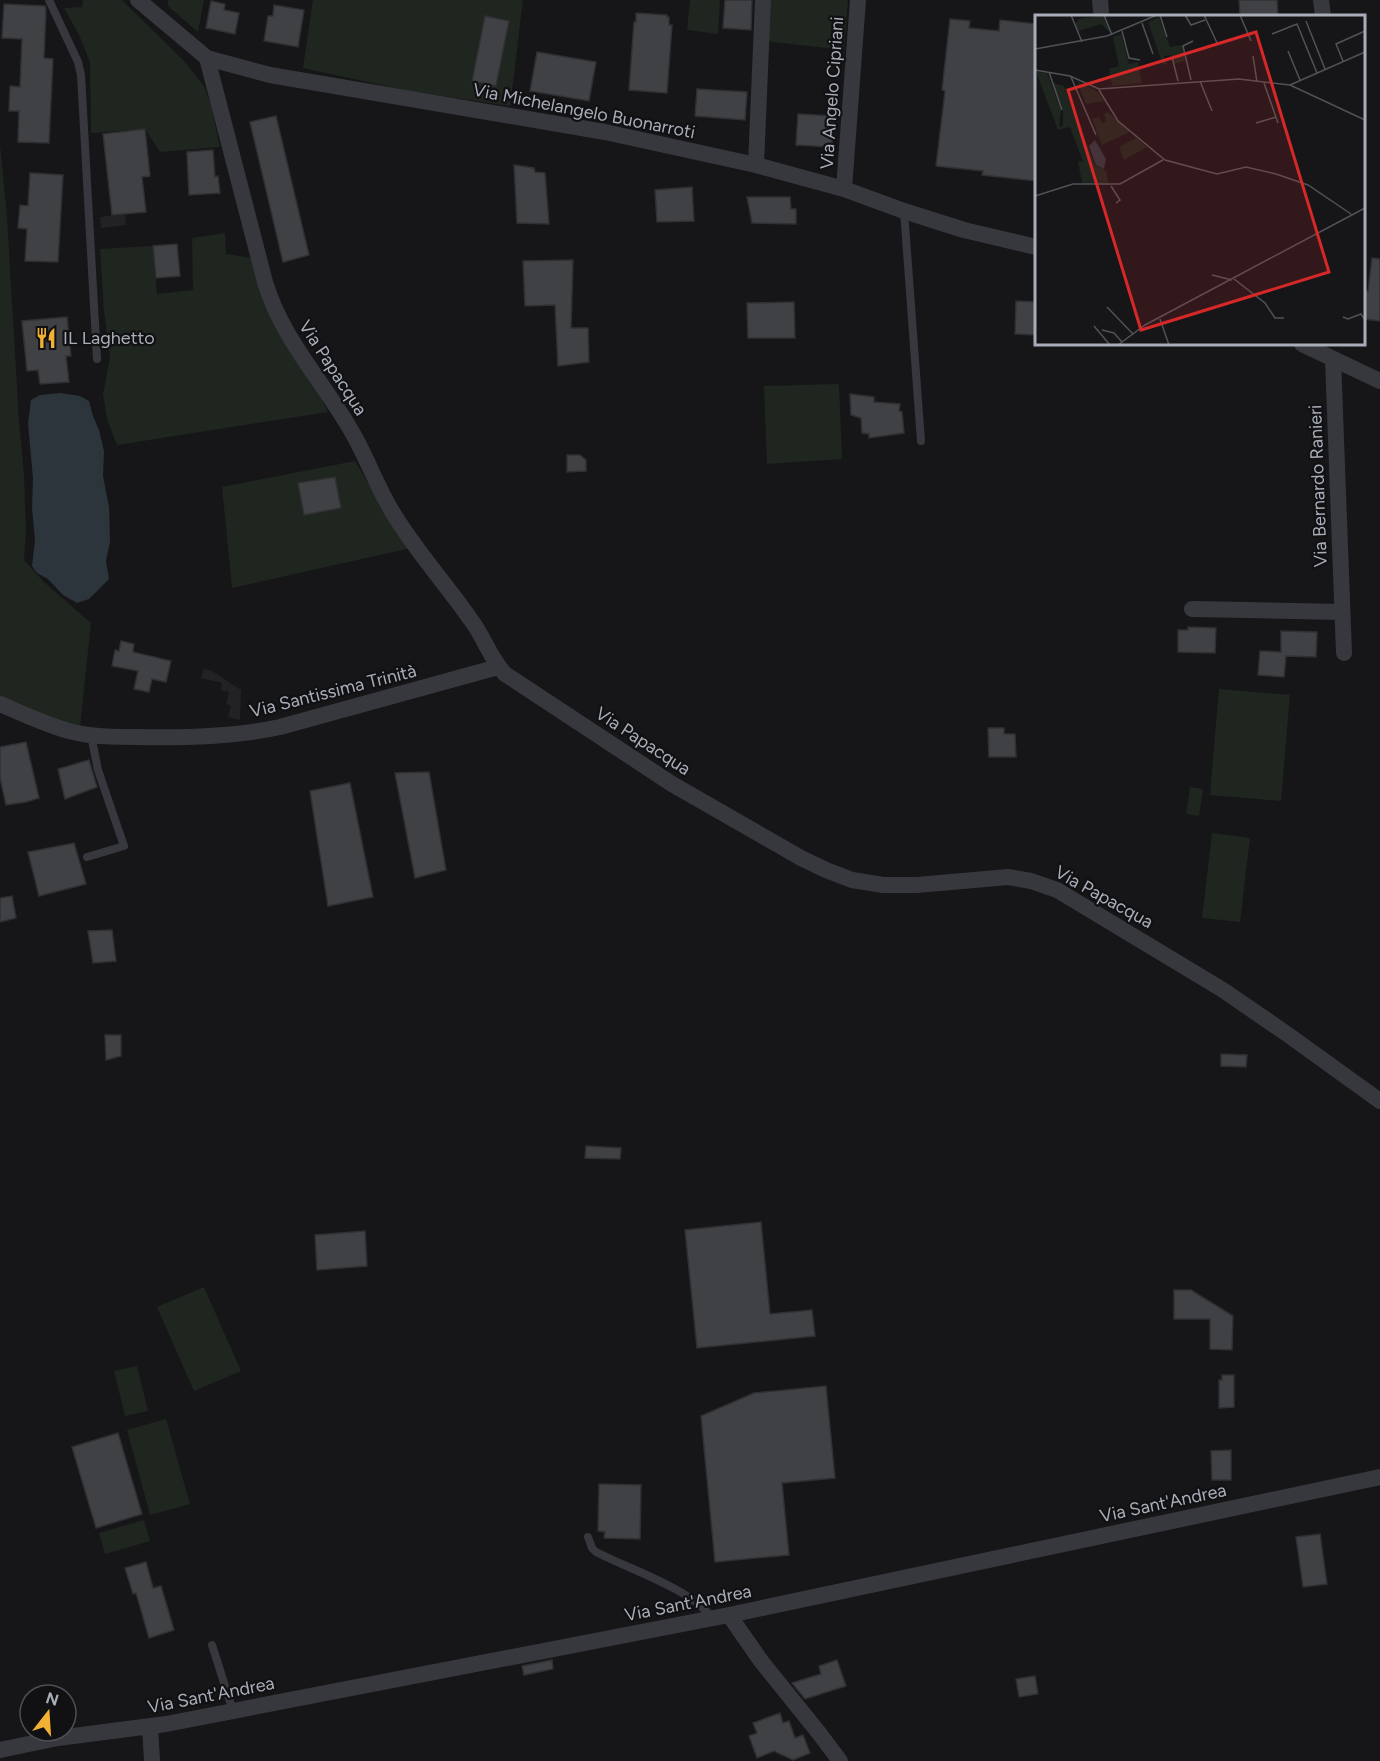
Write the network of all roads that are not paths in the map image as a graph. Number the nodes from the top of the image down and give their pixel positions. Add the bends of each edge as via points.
1 (49, 0) edge
2 (138, 0) edge
3 (762, 0) edge
4 (858, 0) edge
5 (1321, 0) edge
6 (1323, 15) edge
7 (207, 58) junction
8 (756, 165) junction
9 (844, 189) junction
10 (904, 212) junction
11 (1035, 247) edge
12 (1304, 345) edge
13 (97, 359) dead end
14 (1333, 359) junction
15 (1380, 381) edge
16 (921, 441) dead end
17 (1192, 609) dead end
18 (1342, 612) junction
19 (1344, 653) dead end
20 (498, 667) junction
21 (0, 704) edge
22 (91, 735) junction
23 (87, 857) dead end
24 (1380, 1101) edge
25 (1380, 1477) edge
26 (588, 1537) dead end
27 (720, 1617) junction
28 (212, 1645) dead end
29 (233, 1711) junction
30 (150, 1727) junction
31 (0, 1750) edge
32 (152, 1761) edge
33 (840, 1761) edge

1 - 13 lane via 81,75
2 - 7 street, Via Michelangelo Buonarroti
3 - 8 street
4 - 9 street, Via Angelo Cipriani
5 - 6 street
7 - 8 street, Via Michelangelo Buonarroti via 270,75 605,132
7 - 20 street, Via Papacqua via 275,312 353,433 392,512 472,621
8 - 9 street, Via Michelangelo Buonarroti
9 - 10 street, Via Michelangelo Buonarroti
10 - 11 street, Via Michelangelo Buonarroti
10 - 16 lane
12 - 14 street
14 - 15 street
14 - 18 street, Via Bernardo Ranieri
17 - 18 street
18 - 19 street, Via Bernardo Ranieri
20 - 22 street, Via Santissima Trinità via 261,731 184,737
20 - 24 street, Via Papacqua via 672,784 835,874 894,885 1016,878 1058,890 1236,998
21 - 22 street, Via Santissima Trinità via 58,728
22 - 23 lane via 98,771 124,846
25 - 27 street, Via Sant'Andrea
26 - 27 lane via 596,1552 683,1594
27 - 29 street, Via Sant'Andrea
27 - 33 street via 761,1661
28 - 29 lane
29 - 30 street, Via Sant'Andrea
30 - 31 street, Via Sant'Andrea via 69,1736
30 - 32 street

